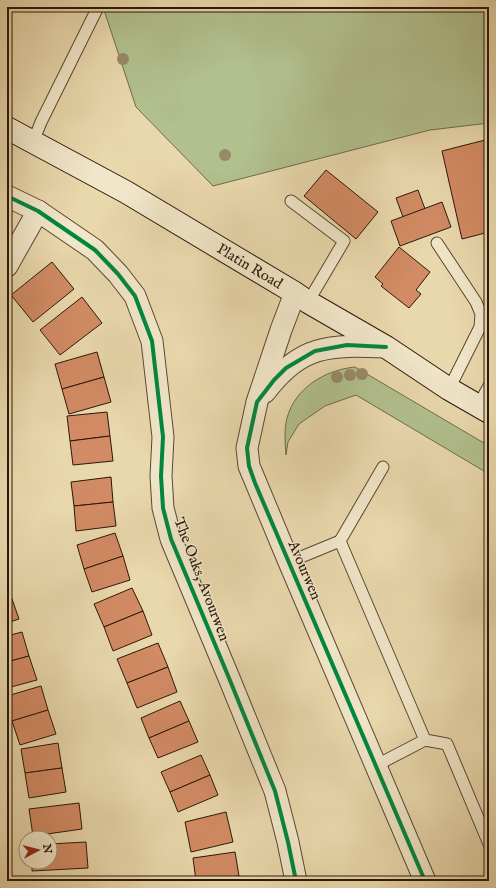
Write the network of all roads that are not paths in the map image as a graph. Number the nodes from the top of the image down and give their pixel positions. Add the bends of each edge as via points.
1 (98, 7) edge
2 (7, 128) edge
3 (34, 142) junction
4 (7, 196) edge
5 (291, 201) dead end
6 (38, 211) junction
7 (437, 243) dead end
8 (7, 266) edge
9 (302, 297) junction
10 (386, 347) junction
11 (489, 386) edge
12 (449, 389) junction
13 (257, 402) junction
14 (483, 409) edge
15 (383, 467) dead end
16 (340, 541) junction
17 (288, 562) junction
18 (425, 740) junction
19 (375, 766) junction
20 (489, 844) edge
21 (296, 881) edge
22 (425, 881) edge

1 - 3 lane via 41,122
2 - 3 main road, Platin Road
3 - 9 main road, Platin Road via 126,192
4 - 6 street, The Oaks, Avourwen
5 - 9 lane via 344,241
6 - 8 street
6 - 21 street, The Oaks, Avourwen via 95,250 135,296 152,341 163,437 162,508 171,539 275,792
7 - 12 lane via 476,302 481,314 480,327
9 - 10 main road, Platin Road
9 - 13 street, Avourwen via 281,330
10 - 12 main road, Platin Road
10 - 13 street, Avourwen via 347,345 315,350 286,368
11 - 14 lane
12 - 14 main road, Platin Road
13 - 17 street, Avourwen via 247,448 249,466
15 - 16 lane
16 - 17 lane
16 - 18 lane
17 - 19 street, Avourwen
18 - 19 lane
18 - 20 lane via 447,744
19 - 22 street, Avourwen

